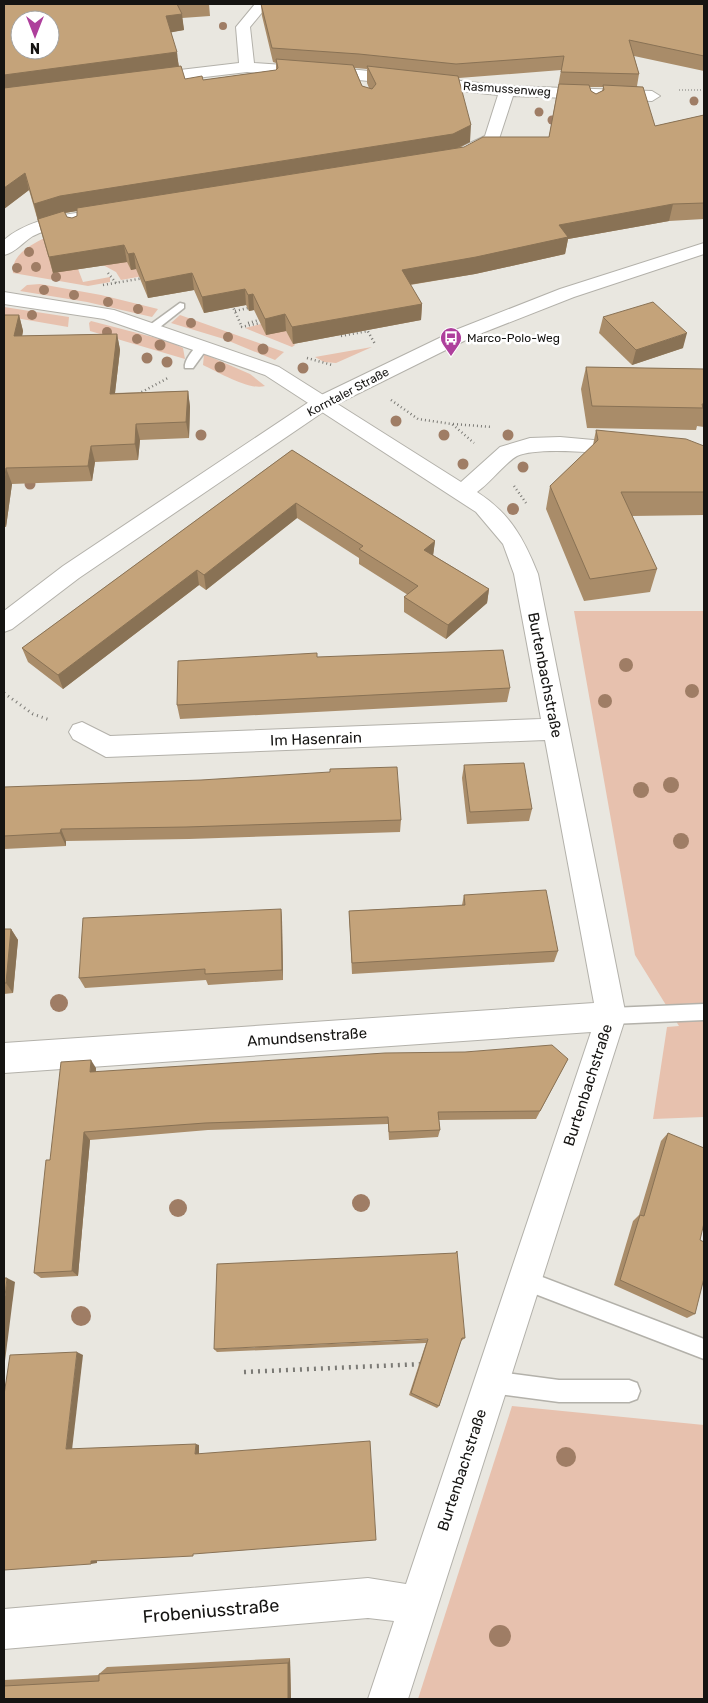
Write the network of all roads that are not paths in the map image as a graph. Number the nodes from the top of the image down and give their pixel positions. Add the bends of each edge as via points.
1 (262, 4) edge
2 (247, 67) junction
3 (129, 81) edge
4 (507, 90) junction
5 (652, 96) dead end
6 (447, 158) edge
7 (91, 216) edge
8 (704, 248) edge
9 (4, 250) edge
10 (4, 298) edge
11 (180, 306) dead end
12 (151, 329) junction
13 (203, 346) junction
14 (190, 365) road end
15 (322, 403) junction
16 (704, 457) edge
17 (462, 493) junction
18 (4, 623) edge
19 (555, 730) junction
20 (82, 732) road end
21 (704, 1012) edge
22 (611, 1016) junction
23 (4, 1058) edge
24 (524, 1280) junction
25 (704, 1349) edge
26 (490, 1382) junction
27 (628, 1391) dead end
28 (419, 1605) junction
29 (4, 1629) edge
30 (388, 1699) edge

1 - 2 street via 243,28
2 - 3 street, Rasmussenweg
2 - 4 street, Rasmussenweg via 270,73
4 - 5 street, Rasmussenweg via 593,100
4 - 6 street via 499,139
7 - 9 street via 73,224 45,225 22,234
8 - 15 street, Korntaler Straße via 567,293 465,333
10 - 12 street via 107,314
11 - 12 lane
12 - 13 street
13 - 14 lane
13 - 15 street via 272,371
15 - 17 street, Burtenbachstraße
15 - 18 street, Korntaler Straße via 71,572
16 - 17 street via 560,444 530,445 508,452
17 - 19 street, Burtenbachstraße via 484,507 513,541 526,574
19 - 20 street, Im Hasenrain via 106,748
19 - 22 street, Burtenbachstraße
21 - 22 lane
22 - 23 street, Amundsenstraße
22 - 24 street, Burtenbachstraße
24 - 25 lane
24 - 26 street, Burtenbachstraße
26 - 27 lane via 559,1391
26 - 28 street, Burtenbachstraße
28 - 29 street, Frobeniusstraße via 368,1598
28 - 30 street, Burtenbachstraße

